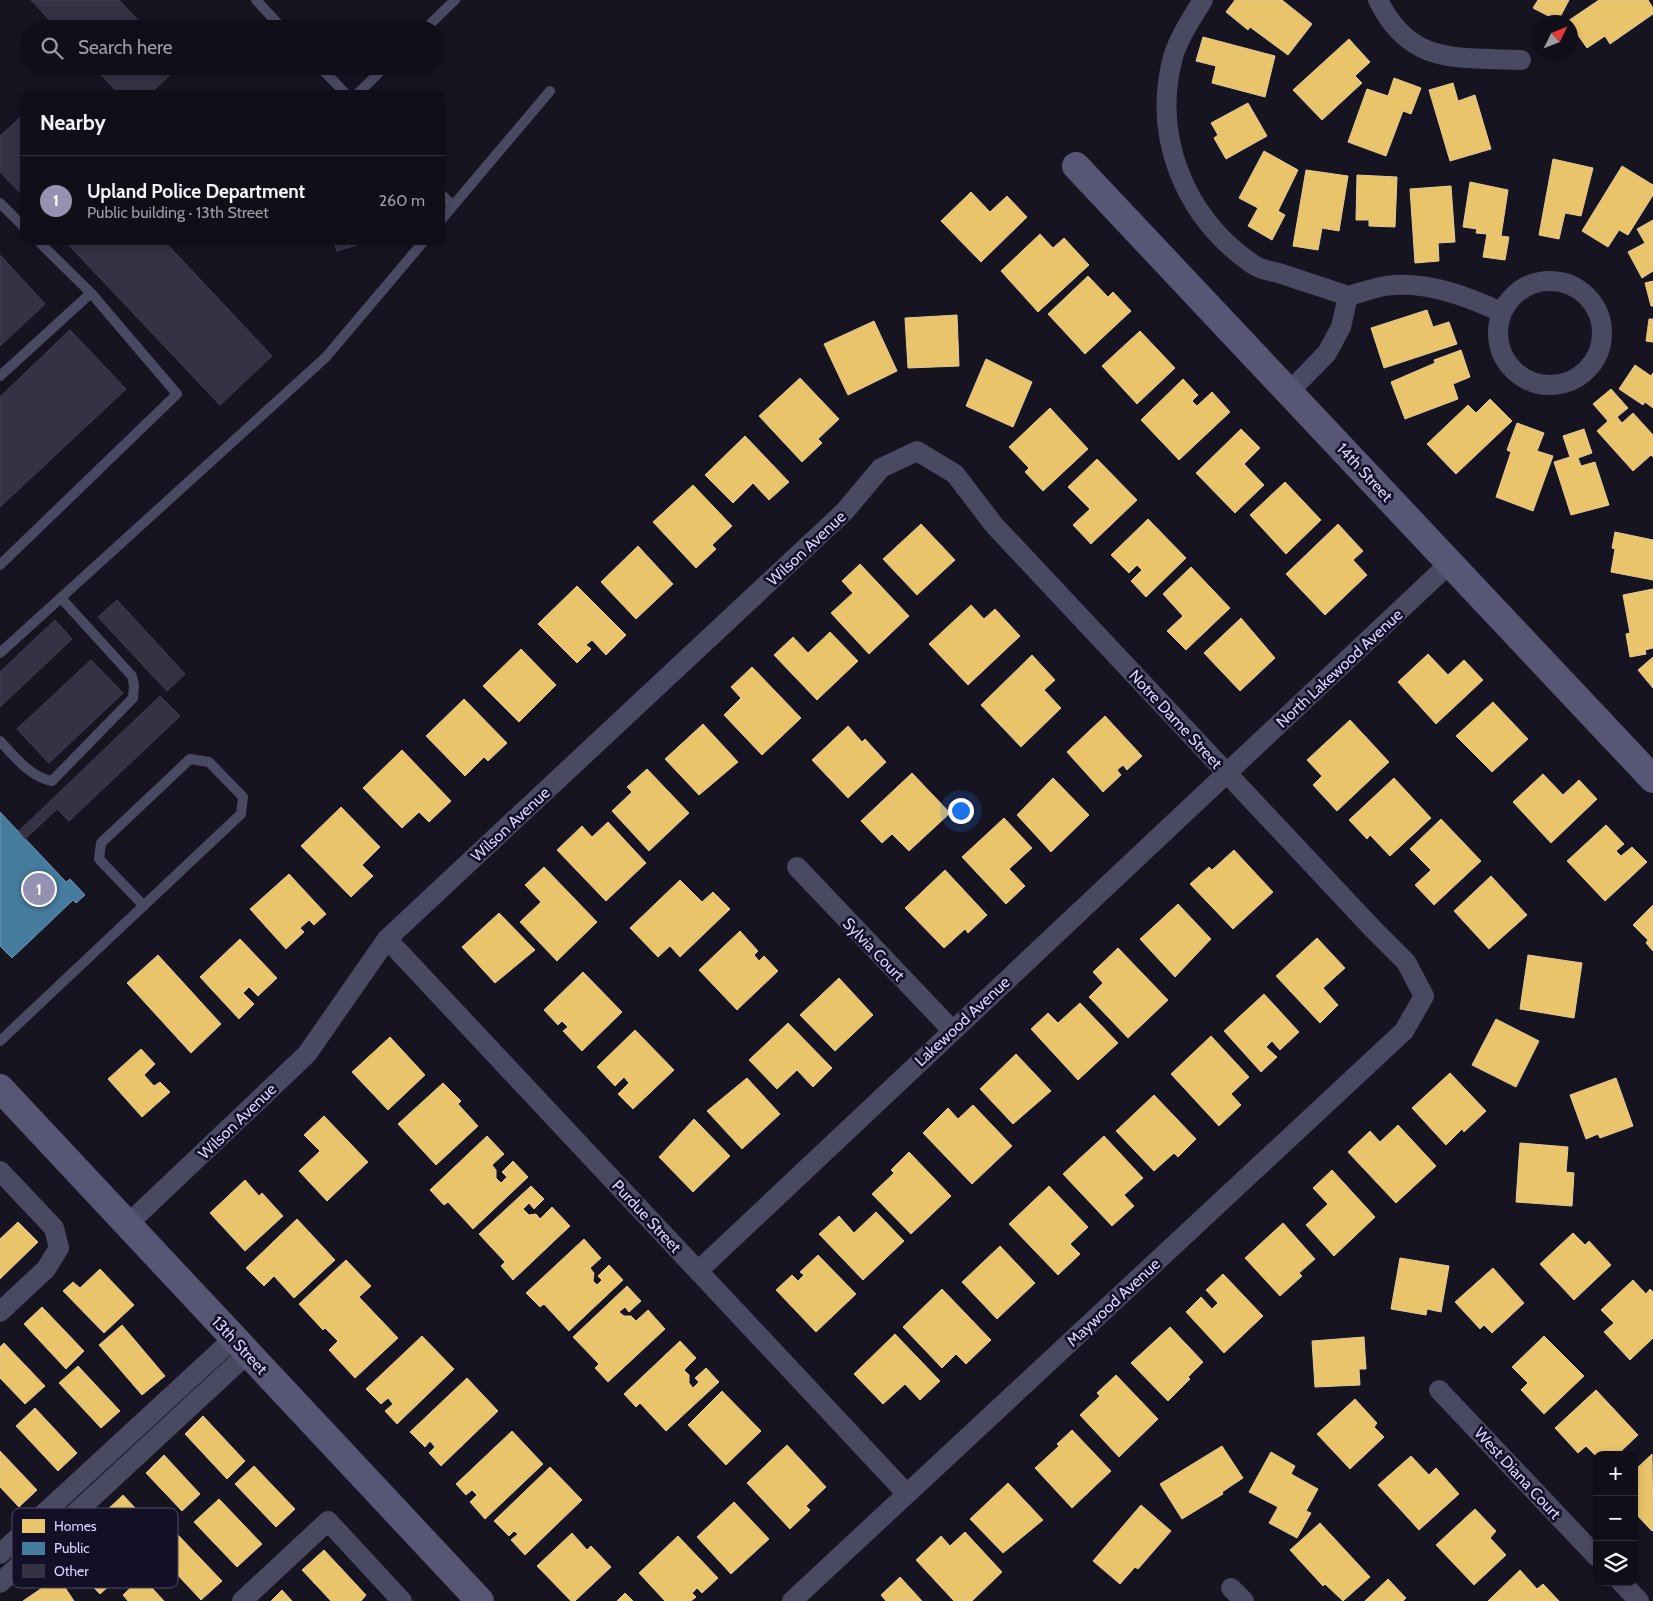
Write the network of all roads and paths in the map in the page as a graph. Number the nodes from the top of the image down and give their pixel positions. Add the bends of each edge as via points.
1 (256, 0) edge
2 (455, 0) edge
3 (1203, 0) edge
4 (1378, 0) edge
5 (275, 20) edge
6 (434, 20) edge
7 (1521, 60) dead end
8 (328, 75) edge
9 (377, 75) edge
10 (342, 90) edge
11 (361, 90) edge
12 (550, 91) dead end
13 (1076, 166) dead end
14 (445, 198) edge
15 (0, 203) edge
16 (453, 206) junction
17 (445, 215) edge
18 (20, 223) edge
19 (42, 245) edge
20 (421, 245) edge
21 (91, 294) junction
22 (1348, 296) junction
23 (1501, 312) junction
24 (0, 376) edge
25 (1290, 391) junction
26 (917, 451) joint
27 (1450, 563) junction
28 (0, 565) edge
29 (61, 598) junction
30 (0, 653) edge
31 (0, 741) edge
32 (1226, 772) junction
33 (1653, 779) edge
34 (797, 867) dead end
35 (144, 906) junction
36 (387, 939) junction
37 (1424, 996) joint
38 (952, 1030) junction
39 (0, 1042) edge
40 (0, 1088) edge
41 (0, 1171) edge
42 (128, 1224) junction
43 (698, 1271) junction
44 (0, 1312) edge
45 (240, 1346) junction
46 (1439, 1390) dead end
47 (166, 1402) junction
48 (180, 1416) junction
49 (126, 1438) junction
50 (141, 1452) junction
51 (84, 1476) junction
52 (98, 1492) junction
53 (906, 1494) junction
54 (49, 1508) edge
55 (81, 1508) edge
56 (12, 1543) edge
57 (1593, 1553) edge
58 (0, 1554) edge
59 (12, 1572) edge
60 (0, 1583) edge
61 (1625, 1586) edge
62 (242, 1601) edge
63 (402, 1601) edge
64 (480, 1601) edge
65 (792, 1601) edge
66 (1638, 1601) edge

1 - 5 lane
2 - 6 lane
3 - 22 street via 1174,55 1166,90 1167,134 1177,171 1194,205 1252,264
4 - 7 street via 1392,25 1423,49 1442,56
8 - 10 lane
9 - 11 lane
12 - 16 lane
13 - 25 street, 14th Street
14 - 16 lane
15 - 18 lane
16 - 17 lane
19 - 21 lane
20 - 29 lane via 326,357
21 - 24 lane
21 - 28 lane via 177,394
22 - 23 street via 1386,286 1429,287 1468,297
22 - 25 street via 1341,327 1327,353
23 - 23 street via 1497,332 1501,352 1512,369 1529,381 1549,386 1569,382 1586,371 1598,354 1602,334 1598,314 1588,296 1571,284 1550,280 1530,284 1513,294
25 - 27 street, 14th Street
26 - 32 street, Notre Dame Street via 955,474 994,525
26 - 36 street, Wilson Avenue via 881,468 845,512
27 - 32 street, North Lakewood Avenue
27 - 33 street, 14th Street
29 - 30 lane
29 - 31 lane via 132,676 133,698 52,781 41,779 29,770
32 - 37 street, Notre Dame Street via 1406,962
32 - 38 street, Lakewood Avenue
34 - 38 street, Sylvia Court
35 - 35 lane via 241,814 243,798 209,762 190,759 101,843 99,859
35 - 39 lane
36 - 42 street, Wilson Avenue via 307,1054
36 - 43 street, Purdue Street
37 - 53 street, Maywood Avenue via 1404,1031
38 - 43 street, Lakewood Avenue
40 - 42 street, 13th Street
41 - 44 street via 54,1228 59,1248 46,1269
42 - 45 street, 13th Street
43 - 53 street, Purdue Street
45 - 47 street
45 - 48 street
45 - 64 street, 13th Street
46 - 57 street, West Diana Court
47 - 48 street
47 - 49 street
48 - 50 street
49 - 50 street
49 - 51 street
50 - 52 street
51 - 52 street
51 - 54 street
52 - 55 street
53 - 65 street, Maywood Avenue
56 - 58 street
59 - 60 street
61 - 66 street
62 - 63 street via 328,1521

